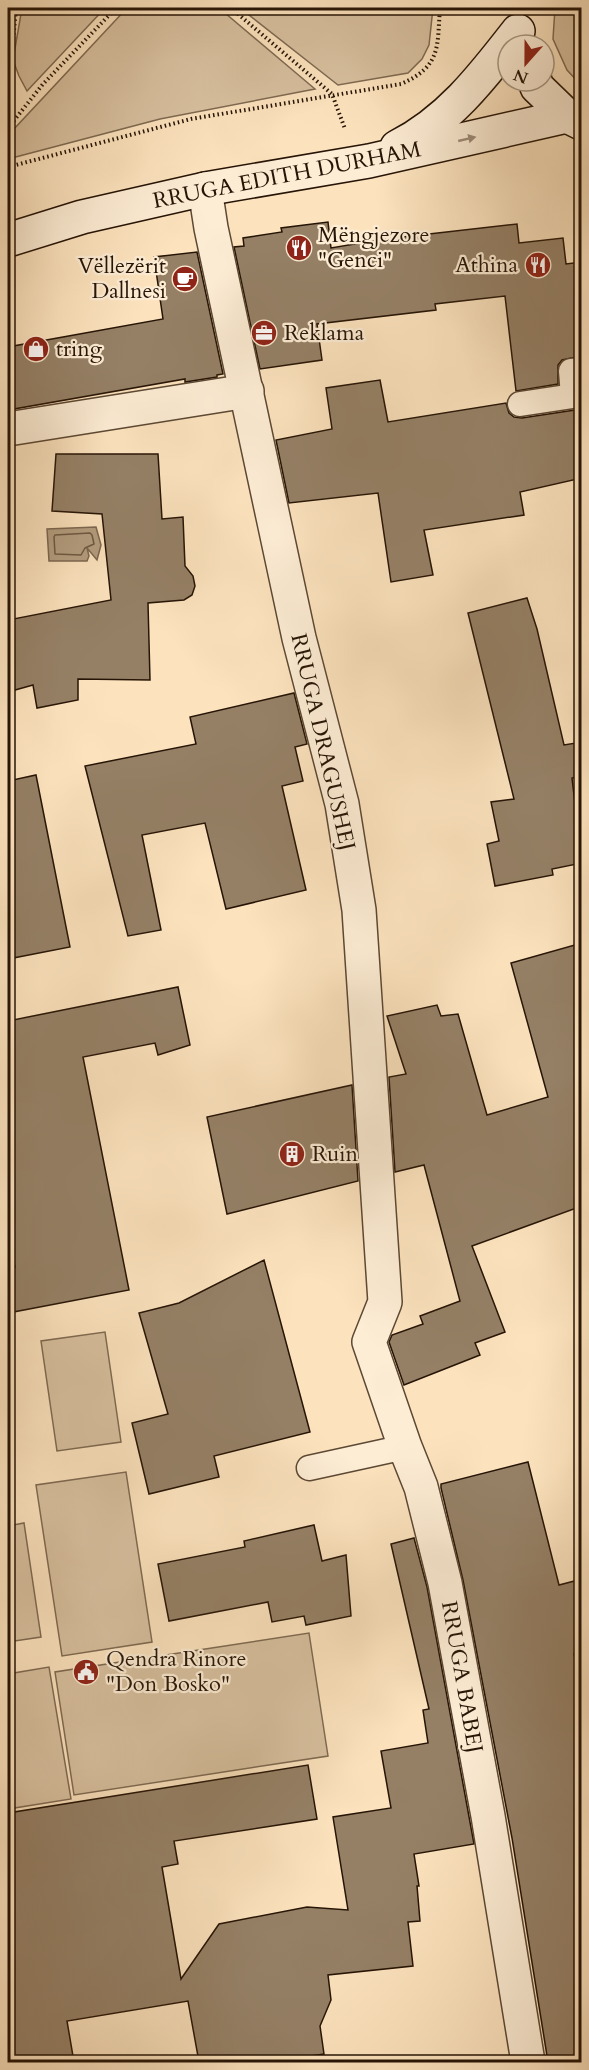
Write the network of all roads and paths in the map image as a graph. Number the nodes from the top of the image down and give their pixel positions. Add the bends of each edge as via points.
1 (16, 8) edge
2 (116, 8) edge
3 (231, 8) edge
4 (440, 8) edge
5 (521, 28) edge
6 (544, 93) edge
7 (332, 94) junction
8 (8, 97) edge
9 (574, 120) edge
10 (8, 128) edge
11 (364, 162) junction
12 (8, 167) edge
13 (206, 189) junction
14 (8, 240) edge
15 (582, 370) edge
16 (247, 392) junction
17 (520, 404) dead end
18 (8, 429) edge
19 (385, 1302) joint
20 (405, 1447) junction
21 (309, 1468) dead end
22 (528, 2062) edge

1 - 8 path
2 - 10 path via 43,84
3 - 7 path
4 - 7 path via 436,55 416,78 387,87
5 - 11 street via 441,120 409,141
6 - 9 street
7 - 11 path
7 - 12 path via 191,119
11 -> 9 street, RRUGA EDITH DURHAM
11 - 13 street, RRUGA EDITH DURHAM
13 - 14 street, RRUGA EDITH DURHAM via 82,217
13 - 16 street, RRUGA DRAGUSHEJ
15 - 17 lane via 571,371 573,396
16 - 18 street
16 - 19 street, RRUGA DRAGUSHEJ via 299,638 342,804 359,910
19 - 20 street, RRUGA BABEJ via 369,1342
20 - 21 lane
20 - 22 street, RRUGA BABEJ via 421,1487 445,1583

